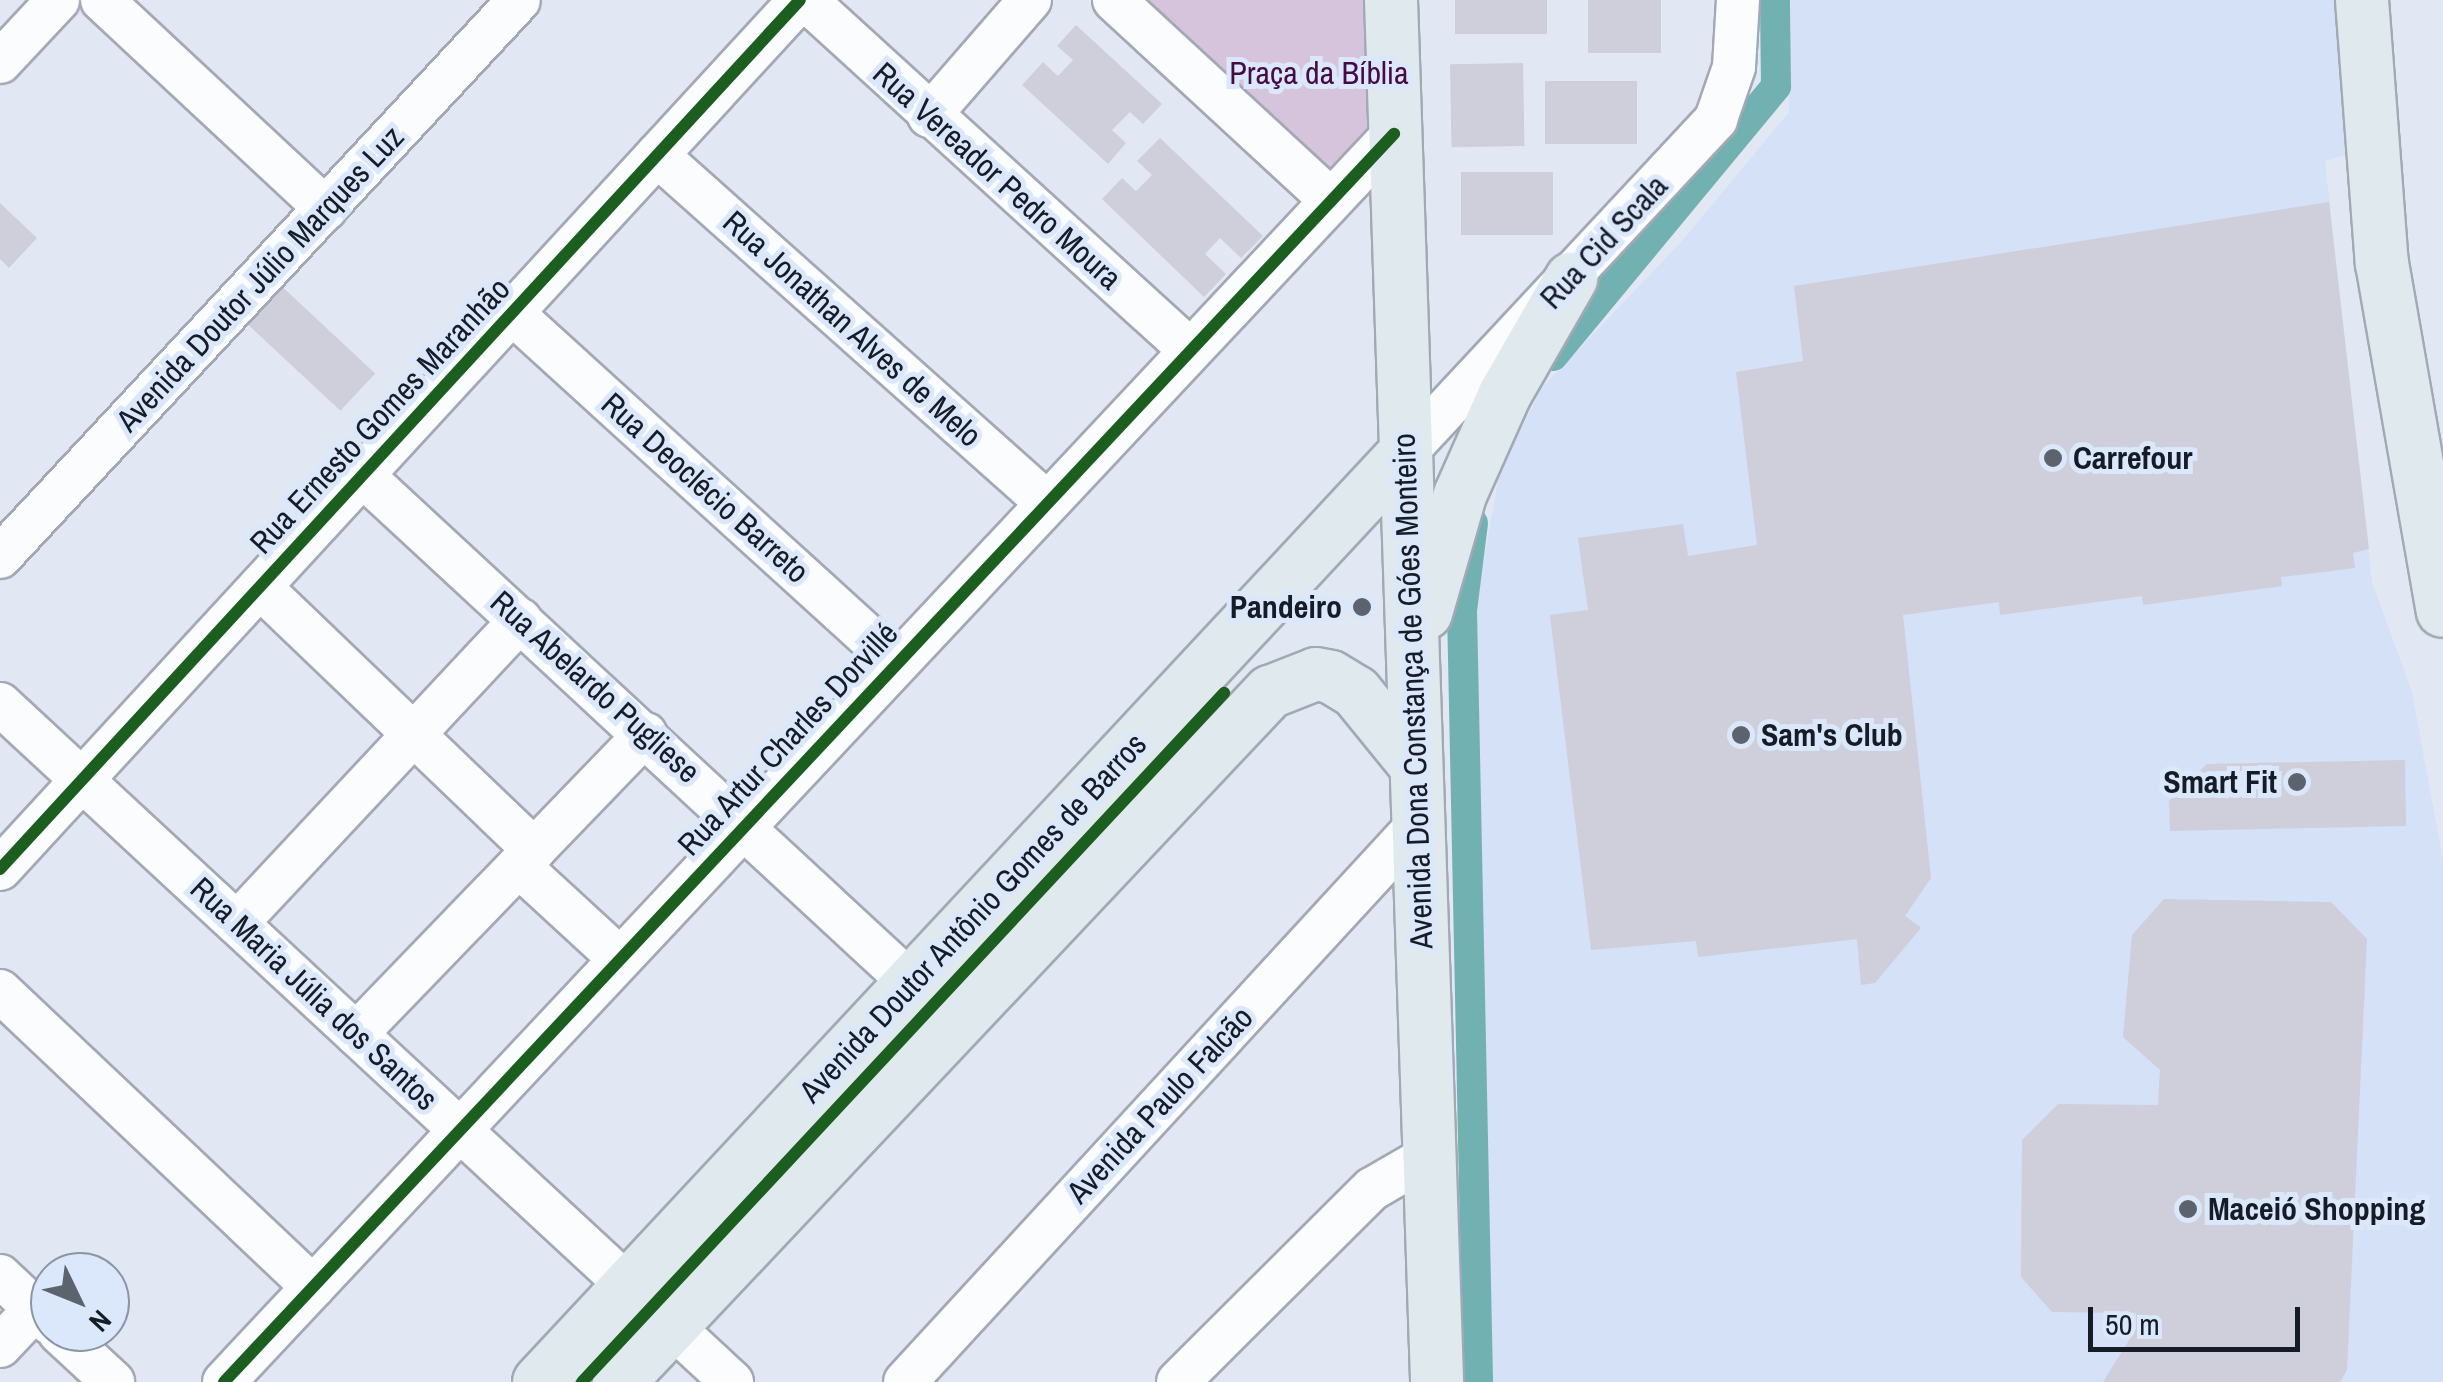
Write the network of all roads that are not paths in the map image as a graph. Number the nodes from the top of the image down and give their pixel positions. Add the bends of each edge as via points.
1 (58, 0) edge
2 (102, 0) edge
3 (519, 0) edge
4 (803, 0) edge
5 (1030, 0) edge
6 (1114, 0) edge
7 (1391, 0) edge
8 (1738, 0) edge
9 (2362, 0) edge
10 (0, 62) edge
11 (929, 116) junction
12 (1394, 134) junction
13 (657, 154) junction
14 (1331, 200) junction
15 (326, 210) junction
16 (1571, 279) junction
17 (512, 312) junction
18 (1190, 350) junction
19 (1406, 452) junction
20 (362, 475) junction
21 (1046, 504) junction
22 (0, 556) edge
23 (260, 587) junction
24 (2443, 612) edge
25 (522, 620) junction
26 (897, 663) junction
27 (1410, 672) junction
28 (1202, 674) junction
29 (0, 704) edge
30 (1247, 712) junction
31 (646, 734) junction
32 (411, 737) junction
33 (1412, 761) junction
34 (83, 779) junction
35 (746, 824) junction
36 (1416, 828) junction
37 (526, 858) junction
38 (0, 869) edge
39 (237, 923) junction
40 (620, 959) junction
41 (912, 984) junction
42 (0, 991) edge
43 (356, 1034) junction
44 (459, 1130) junction
45 (1428, 1156) junction
46 (0, 1276) edge
47 (631, 1284) junction
48 (312, 1287) junction
49 (30, 1304) edge
50 (673, 1325) junction
51 (30, 1330) edge
52 (0, 1346) edge
53 (81, 1352) edge
54 (1435, 1380) edge
55 (112, 1382) edge
56 (224, 1382) edge
57 (539, 1382) edge
58 (619, 1382) edge
59 (732, 1382) edge
60 (905, 1382) edge
61 (1178, 1382) edge

1 - 10 street
2 - 15 street
3 - 15 street, Avenida Doutor Júlio Marques Luz
4 - 11 street, Rua Vereador Pedro Moura
4 - 13 street, Rua Ernesto Gomes Maranhão
5 - 11 street
6 - 14 street
7 - 12 main road, Avenida Dona Constança de Góes Monteiro
8 - 16 street, Rua Cid Scala via 1734,67 1716,119
9 - 24 main road via 2382,264
11 - 18 street, Rua Vereador Pedro Moura
12 - 14 street, Rua Artur Charles Dorvillé
12 - 19 main road, Avenida Dona Constança de Góes Monteiro
13 - 17 street, Rua Ernesto Gomes Maranhão
13 - 21 street, Rua Jonathan Alves de Melo
14 - 18 street, Rua Artur Charles Dorvillé
15 - 22 street, Avenida Doutor Júlio Marques Luz
16 - 19 street, Rua Cid Scala
16 - 27 main road via 1505,394 1460,494
17 - 20 street, Rua Ernesto Gomes Maranhão
17 - 26 street, Rua Deoclécio Barreto
18 - 21 street, Rua Artur Charles Dorvillé
19 - 27 main road, Avenida Dona Constança de Góes Monteiro
19 - 28 main road, Avenida Doutor Antônio Gomes de Barros
20 - 23 street, Rua Ernesto Gomes Maranhão
20 - 25 street, Rua Abelardo Pugliese
21 - 26 street, Rua Artur Charles Dorvillé
23 - 32 street
23 - 34 street, Rua Ernesto Gomes Maranhão
25 - 31 street, Rua Abelardo Pugliese
25 - 32 street
26 - 35 street, Rua Artur Charles Dorvillé
27 - 33 main road, Avenida Dona Constança de Góes Monteiro
28 - 30 main road
28 - 41 main road, Avenida Doutor Antônio Gomes de Barros
29 - 34 street, Rua Maria Júlia dos Santos
30 - 33 main road, Avenida Doutor Antônio Gomes de Barros via 1292,681 1331,677 1356,692
30 - 50 main road, Avenida Doutor Antônio Gomes de Barros
31 - 35 street, Rua Abelardo Pugliese
31 - 37 street
32 - 37 street
32 - 39 street
33 - 36 main road, Avenida Dona Constança de Góes Monteiro
34 - 38 street, Rua Ernesto Gomes Maranhão
34 - 39 street, Rua Maria Júlia dos Santos
35 - 40 street, Rua Artur Charles Dorvillé
35 - 41 street, Rua Abelardo Pugliese
36 - 45 main road, Avenida Dona Constança de Góes Monteiro
36 - 60 street, Avenida Paulo Falcão
37 - 40 street
37 - 43 street
39 - 43 street, Rua Maria Júlia dos Santos
40 - 44 street, Rua Artur Charles Dorvillé
41 - 47 main road, Avenida Doutor Antônio Gomes de Barros
42 - 48 street
43 - 44 street, Rua Maria Júlia dos Santos
44 - 47 street, Rua Maria Júlia dos Santos
44 - 48 street, Rua Artur Charles Dorvillé
45 - 54 main road, Avenida Dona Constança de Góes Monteiro
45 - 61 street via 1372,1189
46 - 49 street
47 - 50 street, Rua Maria Júlia dos Santos
47 - 57 main road, Avenida Doutor Antônio Gomes de Barros
48 - 56 street, Rua Artur Charles Dorvillé
50 - 58 main road, Avenida Doutor Antônio Gomes de Barros
50 - 59 street
51 - 52 street
53 - 55 street

